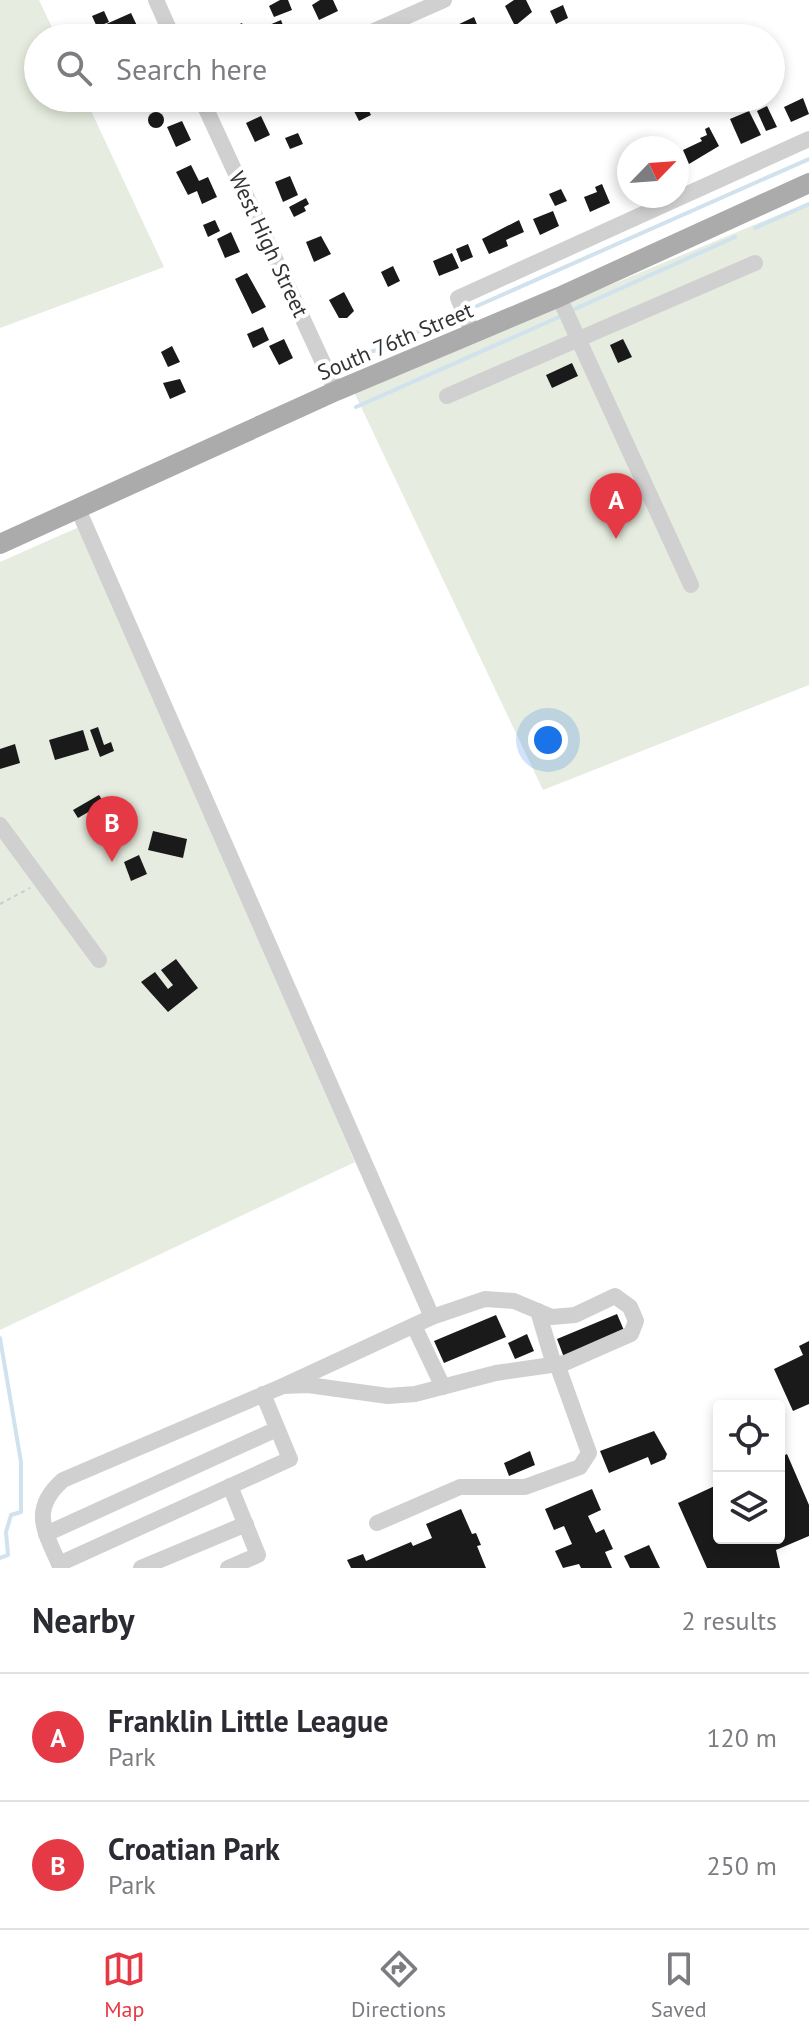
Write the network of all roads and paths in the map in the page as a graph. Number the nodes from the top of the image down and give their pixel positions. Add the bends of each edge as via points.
1 (156, 0) edge
2 (444, 0) edge
3 (167, 24) edge
4 (390, 24) edge
5 (208, 112) edge
6 (809, 139) edge
7 (809, 183) edge
8 (755, 263) dead end
9 (559, 297) junction
10 (473, 334) junction
11 (578, 338) junction
12 (336, 391) junction
13 (447, 396) dead end
14 (78, 509) junction
15 (0, 544) edge
16 (691, 585) dead end
17 (0, 825) edge
18 (41, 881) junction
19 (0, 904) edge
20 (99, 960) dead end
21 (538, 1311) junction
22 (432, 1317) junction
23 (414, 1326) junction
24 (556, 1365) junction
25 (283, 1386) junction
26 (443, 1387) junction
27 (263, 1394) junction
28 (277, 1429) junction
29 (230, 1486) junction
30 (377, 1523) dead end
31 (246, 1524) junction
32 (46, 1534) junction
33 (60, 1566) edge
34 (141, 1568) edge
35 (228, 1568) edge

1 - 3 street
2 - 4 street
5 - 12 street, West High Street
6 - 10 street via 458,298
7 - 9 main road, South 76th Street
8 - 11 street
9 - 10 main road, South 76th Street
9 - 11 street
10 - 12 main road, South 76th Street
11 - 13 street
11 - 16 street
12 - 14 main road, South 76th Street
14 - 15 main road, South 76th Street
14 - 22 street
17 - 18 street
18 - 19 path
18 - 20 street
21 - 22 street via 514,1301 485,1299
21 - 24 street
21 - 24 street via 552,1317 575,1315 615,1296 630,1307 636,1321 631,1334
22 - 23 street
23 - 25 street
23 - 26 street
24 - 26 street
24 - 30 street via 589,1453 580,1467 525,1487 460,1487
25 - 26 street via 388,1396
25 - 27 street
27 - 28 street
27 - 32 street via 63,1480 47,1494 42,1509
28 - 29 street via 290,1459
28 - 32 street
29 - 31 street
29 - 33 street
31 - 34 street
31 - 35 street via 258,1555
32 - 33 street

